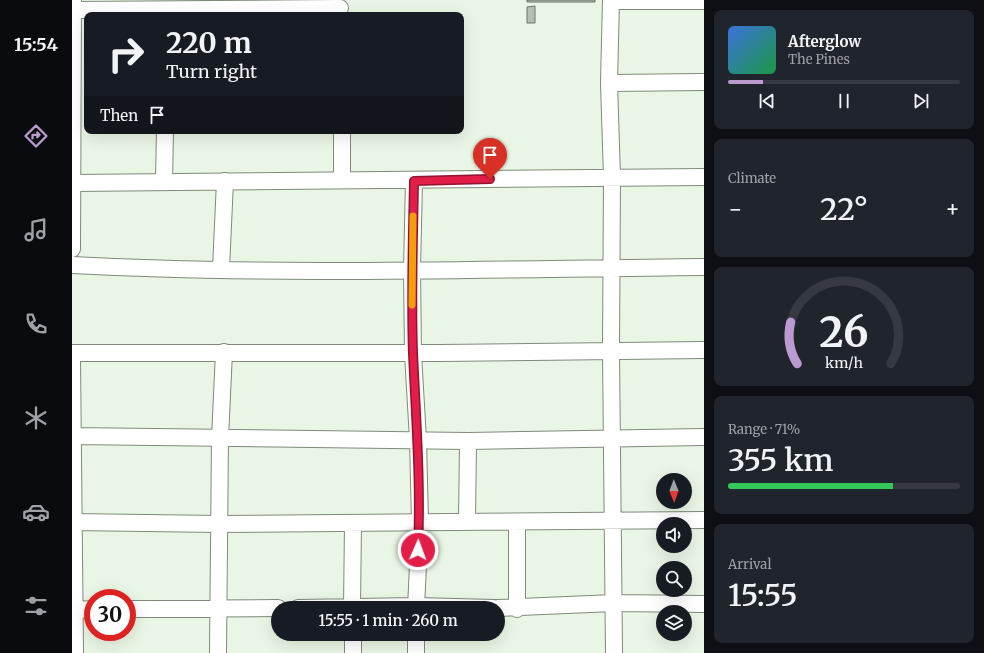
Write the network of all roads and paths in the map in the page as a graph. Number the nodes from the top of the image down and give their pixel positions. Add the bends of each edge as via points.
1 (611, 0) edge
2 (704, 1) edge
3 (73, 5) edge
4 (340, 8) edge
5 (72, 50) edge
6 (704, 82) edge
7 (609, 83) junction
8 (80, 96) edge
9 (165, 134) edge
10 (342, 134) edge
11 (612, 177) junction
12 (704, 177) edge
13 (342, 180) junction
14 (164, 181) junction
15 (225, 181) junction
16 (414, 181) junction
17 (72, 183) edge
18 (72, 249) edge
19 (72, 265) edge
20 (704, 267) edge
21 (611, 268) junction
22 (221, 269) junction
23 (412, 270) junction
24 (704, 350) edge
25 (611, 351) junction
26 (224, 352) junction
27 (72, 353) edge
28 (413, 354) junction
29 (72, 358) edge
30 (73, 436) edge
31 (704, 437) edge
32 (220, 438) junction
33 (613, 438) junction
34 (418, 440) junction
35 (468, 441) junction
36 (614, 520) junction
37 (704, 520) edge
38 (73, 522) edge
39 (420, 522) junction
40 (467, 522) junction
41 (517, 522) junction
42 (353, 523) junction
43 (220, 524) junction
44 (352, 601) edge
45 (416, 601) edge
46 (614, 603) junction
47 (704, 604) edge
48 (271, 608) edge
49 (505, 608) edge
50 (136, 609) edge
51 (217, 609) junction
52 (517, 609) junction
53 (76, 610) junction
54 (84, 610) edge
55 (353, 641) edge
56 (416, 641) edge
57 (75, 653) edge
58 (218, 653) edge
59 (353, 653) edge
60 (416, 653) edge
61 (614, 653) edge

1 - 2 street
1 - 7 street
3 - 4 street
3 - 5 street
5 - 8 street
6 - 7 street
7 - 11 street
8 - 17 street
9 - 14 street
10 - 13 street
11 - 12 street
11 - 16 street
11 - 21 street
13 - 15 street
13 - 16 street
14 - 15 street
14 - 17 street
15 - 22 street
16 - 23 street
17 - 18 street
19 - 22 street
20 - 21 street
21 - 23 street
21 - 25 street
22 - 23 street
23 - 28 street
24 - 25 street
25 - 28 street
25 - 33 street
26 - 27 street
26 - 28 street
26 - 32 street
28 - 34 street
29 - 30 street
30 - 32 street
30 - 38 street
31 - 33 street
32 - 34 street
32 - 43 street
33 - 35 street
33 - 36 street
34 - 35 street
34 - 39 street
35 - 40 street
36 - 37 street
36 - 41 street
36 - 46 street
38 - 43 street
38 - 53 street
39 - 40 street
39 - 42 street
39 - 45 street
40 - 41 street
41 - 52 street
42 - 43 street
42 - 44 street
43 - 51 street
46 - 47 street
46 - 52 street
46 - 61 street
48 - 51 street
49 - 52 street
50 - 51 street
51 - 58 street
53 - 54 street
53 - 57 street
55 - 59 street
56 - 60 street

